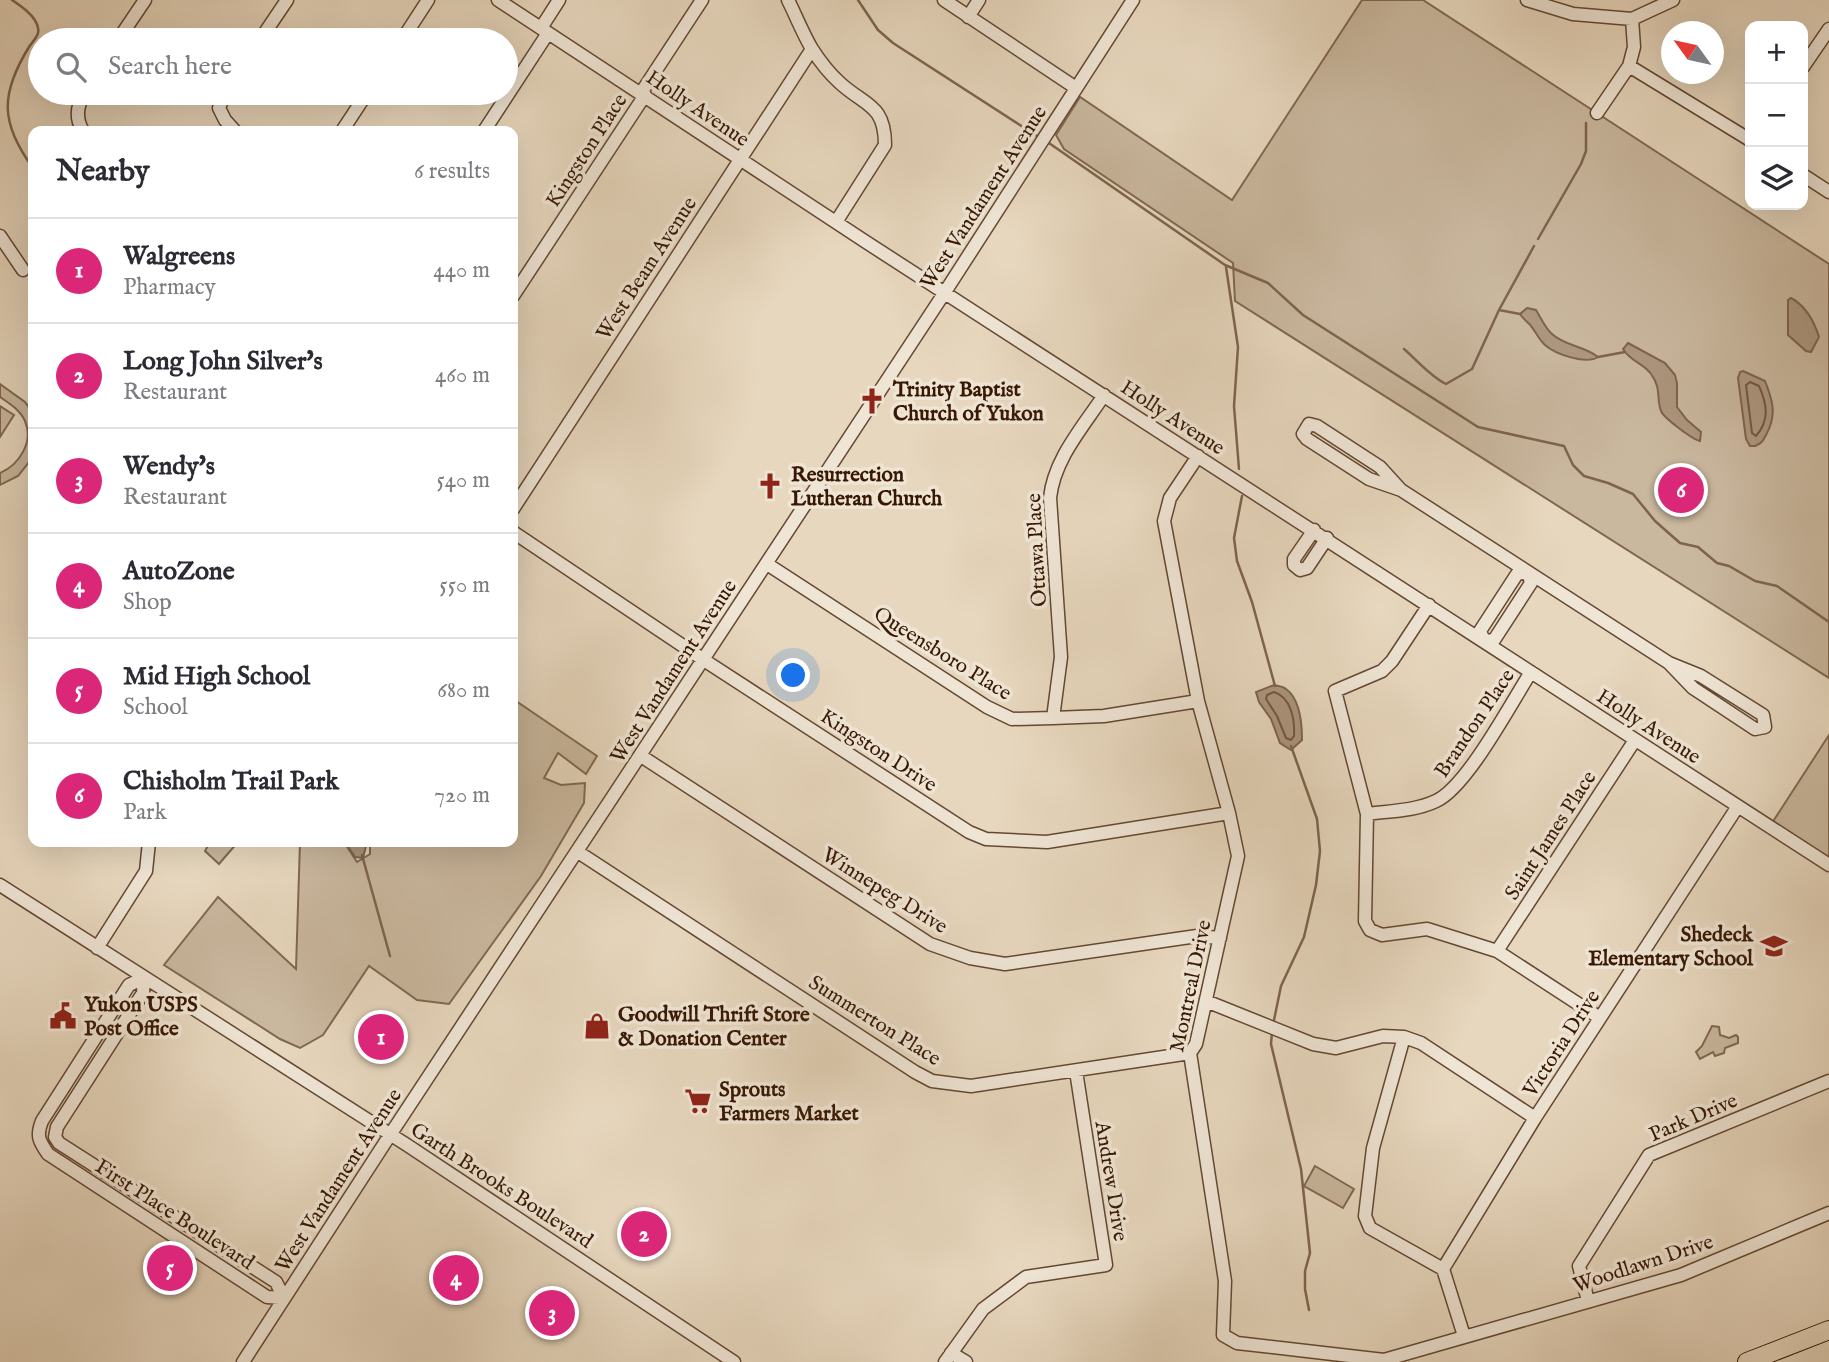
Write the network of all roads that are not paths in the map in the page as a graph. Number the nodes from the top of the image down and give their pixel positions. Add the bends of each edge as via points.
1 (145, 0) edge
2 (287, 0) edge
3 (428, 0) edge
4 (498, 0) edge
5 (559, 0) edge
6 (702, 0) edge
7 (788, 0) edge
8 (944, 0) edge
9 (979, 0) edge
10 (1133, 0) edge
11 (1527, 0) edge
12 (1673, 0) edge
13 (968, 16) junction
14 (1632, 19) junction
15 (126, 28) edge
16 (268, 28) edge
17 (409, 28) edge
18 (1829, 29) edge
19 (545, 30) junction
20 (812, 49) junction
21 (1808, 59) edge
22 (1629, 66) junction
23 (518, 75) edge
24 (1076, 88) junction
25 (643, 94) junction
26 (78, 105) edge
27 (220, 105) edge
28 (359, 105) edge
29 (500, 105) edge
30 (1597, 113) dead end
31 (80, 126) edge
32 (230, 126) edge
33 (345, 126) edge
34 (487, 126) edge
35 (1745, 137) edge
36 (739, 159) junction
37 (1808, 178) edge
38 (1829, 192) edge
39 (836, 222) junction
40 (0, 236) edge
41 (23, 270) dead end
42 (518, 288) edge
43 (945, 292) junction
44 (1104, 395) junction
45 (1198, 456) junction
46 (1401, 490) junction
47 (518, 501) edge
48 (1314, 530) junction
49 (518, 535) edge
50 (1327, 538) junction
51 (767, 564) junction
52 (1528, 572) junction
53 (1429, 605) junction
54 (1483, 641) junction
55 (704, 658) junction
56 (1669, 663) junction
57 (1531, 672) junction
58 (1198, 701) junction
59 (1053, 718) junction
60 (1635, 740) junction
61 (641, 756) junction
62 (1738, 806) junction
63 (1229, 813) junction
64 (1367, 814) junction
65 (148, 847) edge
66 (578, 852) junction
67 (1829, 865) edge
68 (0, 886) edge
69 (1220, 938) junction
70 (97, 948) junction
71 (1497, 951) junction
72 (144, 978) junction
73 (1206, 1001) junction
74 (111, 1012) junction
75 (1600, 1017) junction
76 (125, 1021) junction
77 (1404, 1037) junction
78 (1190, 1053) junction
79 (1076, 1071) junction
80 (1829, 1081) edge
81 (63, 1088) junction
82 (76, 1097) junction
83 (1535, 1118) junction
84 (390, 1135) junction
85 (155, 1205) junction
86 (1829, 1213) edge
87 (147, 1218) junction
88 (221, 1247) junction
89 (212, 1261) junction
90 (1443, 1269) junction
91 (284, 1298) junction
92 (1588, 1301) junction
93 (1829, 1330) edge
94 (1464, 1336) junction
95 (948, 1357) edge
96 (243, 1362) edge
97 (734, 1362) edge
98 (966, 1362) edge
99 (1747, 1362) edge

1 - 15 street
2 - 16 street
3 - 17 street
4 - 19 street, Holly Avenue
5 - 19 street
6 - 25 street, Kingston Place
7 - 20 street
8 - 13 street
9 - 13 street
10 - 24 street, West Vandament Avenue
11 - 14 street via 1573,15
12 - 14 street
13 - 24 street
14 - 22 street via 1634,47
18 - 21 street
19 - 23 street
19 - 25 street, Holly Avenue
20 - 36 street, West Beam Avenue
20 - 39 street via 839,83 874,107 885,132 885,145
22 - 30 street
22 - 35 street
24 - 43 street, West Vandament Avenue
25 - 36 street, Holly Avenue
25 - 42 street, Kingston Place
26 - 31 street
27 - 32 street
28 - 33 street
29 - 34 street
36 - 39 street, Holly Avenue
36 - 47 street, West Beam Avenue
37 - 38 street
39 - 43 street, Holly Avenue
40 - 41 street
43 - 44 street, Holly Avenue
43 - 51 street, West Vandament Avenue
44 - 45 street, Holly Avenue
44 - 59 street, Ottawa Place via 1056,468 1051,484 1061,657
45 - 48 street, Holly Avenue
45 - 58 street, Montreal Drive via 1170,498 1164,521
46 - 46 street via 1380,467 1317,426 1305,428 1307,439 1369,478
46 - 52 street
48 - 50 street, Holly Avenue
48 - 50 street via 1294,559 1300,570 1307,568
49 - 55 street, Kingston Drive
50 - 53 street, Holly Avenue
51 - 55 street, West Vandament Avenue
51 - 59 street, Queensboro Place via 987,707 1012,719
52 - 54 street via 1531,583 1494,640
52 - 56 street
53 - 54 street, Holly Avenue
53 - 64 street via 1392,661 1381,671 1335,691
54 - 57 street, Holly Avenue
55 - 61 street, West Vandament Avenue
55 - 63 street, Kingston Drive via 986,839 1047,842
56 - 56 street via 1701,676 1763,715 1765,727 1755,729 1693,688
57 - 60 street, Holly Avenue
57 - 64 street, Brandon Place via 1450,793 1418,807
58 - 59 street, Queensboro Place via 1104,716
58 - 63 street, Montreal Drive
60 - 62 street, Holly Avenue
60 - 71 street, Saint James Place
61 - 66 street, West Vandament Avenue
61 - 69 street, Winnepeg Drive via 930,944 970,958 1005,964 1197,936
62 - 67 street, Holly Avenue
62 - 75 street, Victoria Drive
63 - 69 street, Montreal Drive via 1238,856
64 - 71 street via 1365,920 1370,930 1382,935 1427,929
65 - 70 street via 146,871
66 - 79 street, Summerton Place via 932,1081 971,1086
66 - 84 street, West Vandament Avenue
68 - 70 street, Garth Brooks Boulevard
69 - 73 street, Montreal Drive
70 - 72 street, Garth Brooks Boulevard
71 - 75 street
72 - 74 street, First Place Boulevard via 129,985
72 - 76 street, First Place Boulevard via 143,993
72 - 84 street, Garth Brooks Boulevard
73 - 77 street via 1313,1044 1336,1048 1383,1036
73 - 78 street, Montreal Drive
74 - 76 street
74 - 81 street, First Place Boulevard
75 - 83 street, Victoria Drive
76 - 82 street, First Place Boulevard
77 - 83 street via 1421,1043
77 - 90 street via 1373,1148 1365,1216 1370,1228
78 - 79 street, Summerton Place
78 - 94 street, Montreal Drive via 1225,1281 1223,1335 1237,1343 1384,1360
79 - 95 street, Andrew Drive via 1106,1265 1026,1277 982,1309
80 - 92 street, Park Drive via 1649,1155 1579,1265
81 - 82 street
81 - 87 street, First Place Boulevard via 42,1121 38,1140 48,1154
82 - 85 street, First Place Boulevard via 57,1126 59,1143
83 - 90 street, Victoria Drive
84 - 91 street, West Vandament Avenue
84 - 97 street, Garth Brooks Boulevard
85 - 87 street
85 - 88 street, First Place Boulevard
86 - 92 street, Woodlawn Drive via 1681,1275
87 - 89 street, First Place Boulevard
88 - 89 street
88 - 91 street, First Place Boulevard via 276,1282
89 - 91 street, First Place Boulevard via 267,1297
90 - 94 street
91 - 96 street, West Vandament Avenue
92 - 94 street, Woodlawn Drive
93 - 99 highway
95 - 98 street

